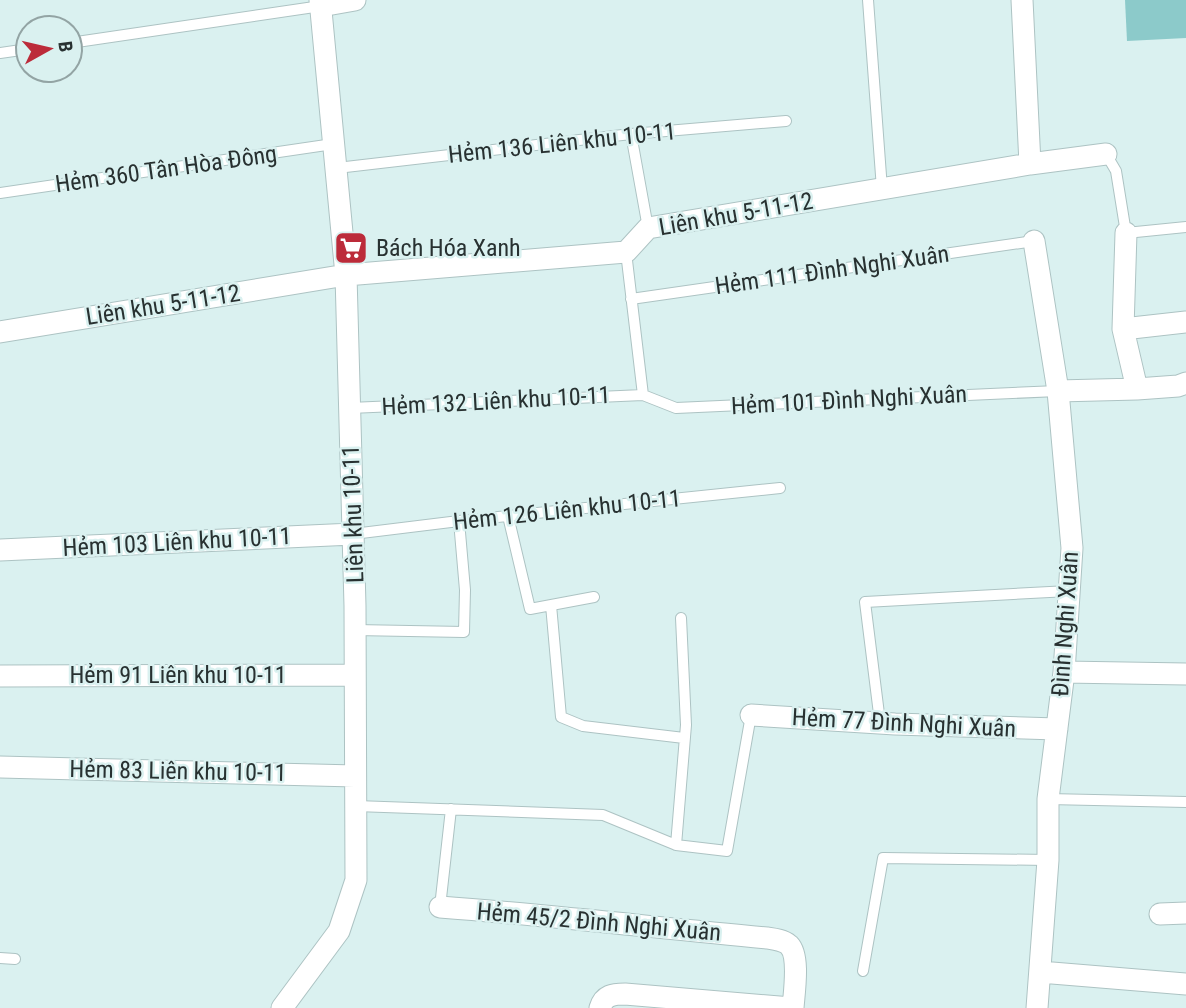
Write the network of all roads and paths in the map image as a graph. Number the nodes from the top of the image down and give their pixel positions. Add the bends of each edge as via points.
1 (355, 0) edge
2 (868, 0) edge
3 (1022, 0) edge
4 (321, 3) edge
5 (84, 41) edge
6 (786, 121) dead end
7 (631, 134) junction
8 (333, 144) junction
9 (1106, 154) joint
10 (1030, 164) junction
11 (337, 168) junction
12 (882, 189) junction
13 (0, 194) edge
14 (1186, 227) edge
15 (648, 228) junction
16 (1126, 233) junction
17 (1034, 241) joint
18 (626, 252) junction
19 (346, 275) junction
20 (631, 299) junction
21 (1186, 322) edge
22 (1123, 329) junction
23 (0, 331) edge
24 (1186, 383) edge
25 (1137, 389) junction
26 (1058, 391) junction
27 (643, 395) junction
28 (349, 408) junction
29 (780, 488) dead end
30 (508, 516) junction
31 (459, 521) junction
32 (353, 534) junction
33 (0, 550) edge
34 (1069, 592) junction
35 (594, 597) dead end
36 (551, 606) junction
37 (681, 618) dead end
38 (355, 630) junction
39 (1063, 672) junction
40 (1186, 674) edge
41 (355, 675) junction
42 (0, 676) edge
43 (751, 715) joint
44 (880, 722) junction
45 (1056, 729) junction
46 (684, 738) junction
47 (0, 767) edge
48 (355, 776) junction
49 (1048, 799) junction
50 (1186, 802) edge
51 (356, 806) junction
52 (451, 809) junction
53 (676, 845) junction
54 (1048, 860) junction
55 (440, 907) joint
56 (1186, 913) edge
57 (1160, 914) dead end
58 (0, 958) edge
59 (15, 959) dead end
60 (863, 971) dead end
61 (1040, 972) junction
62 (1186, 984) edge
63 (282, 1008) edge
64 (600, 1008) edge
65 (792, 1008) edge
66 (1037, 1008) edge

1 - 4 street
2 - 12 lane
3 - 10 street
4 - 5 lane
4 - 8 street, Liên khu 10-11
6 - 7 lane, Hẻm 136 Liên khu 10-11
7 - 11 lane, Hẻm 136 Liên khu 10-11
7 - 15 lane
8 - 11 street, Liên khu 10-11
8 - 13 lane, Hẻm 360 Tân Hòa Đông
9 - 10 street, Liên khu 5-11-12
9 - 16 lane via 1116,171
10 - 12 street, Liên khu 5-11-12
11 - 19 street, Liên khu 10-11
12 - 15 street, Liên khu 5-11-12
14 - 16 lane
15 - 18 street, Liên khu 5-11-12
16 - 22 street
17 - 20 lane, Hẻm 111 Đình Nghi Xuân
17 - 26 street, Đình Nghi Xuân
18 - 19 street, Liên khu 5-11-12
18 - 20 lane
19 - 23 street, Liên khu 5-11-12
19 - 28 street, Liên khu 10-11
20 - 27 lane
21 - 22 street
22 - 25 street
24 - 25 street
25 - 26 street
26 - 27 lane, Hẻm 101 Đình Nghi Xuân via 676,408
26 - 34 street, Đình Nghi Xuân via 1072,548
27 - 28 lane, Hẻm 132 Liên khu 10-11
28 - 32 street, Liên khu 10-11
29 - 30 lane, Hẻm 126 Liên khu 10-11
30 - 31 lane, Hẻm 126 Liên khu 10-11
30 - 36 lane via 530,609
31 - 32 lane, Hẻm 126 Liên khu 10-11
31 - 38 lane via 464,632
32 - 33 street, Hẻm 103 Liên khu 10-11
32 - 38 street, Liên khu 10-11
34 - 39 street, Đình Nghi Xuân
34 - 44 lane via 865,602
35 - 36 lane
36 - 46 lane via 561,717 583,726
37 - 46 lane
38 - 41 street, Liên khu 10-11
39 - 40 street
39 - 45 street, Đình Nghi Xuân
41 - 42 street, Hẻm 91 Liên khu 10-11
41 - 48 street, Liên khu 10-11
43 - 44 street, Hẻm 77 Đình Nghi Xuân
43 - 53 lane via 727,851
44 - 45 street, Hẻm 77 Đình Nghi Xuân
45 - 49 street, Đình Nghi Xuân
46 - 53 lane
47 - 48 street, Hẻm 83 Liên khu 10-11
48 - 51 street, Liên khu 10-11
49 - 50 lane
49 - 54 street, Đình Nghi Xuân
51 - 52 lane
51 - 63 street, Liên khu 10-11 via 356,880 340,931
52 - 53 lane via 603,815
52 - 55 lane, Hẻm 45/2 Đình Nghi Xuân
54 - 60 lane via 883,858
54 - 61 street, Đình Nghi Xuân
55 - 65 street, Hẻm 45/2 Đình Nghi Xuân via 784,942 795,958
56 - 57 street
58 - 59 lane
61 - 62 street
61 - 66 street, Đình Nghi Xuân
64 - 65 street via 607,996 625,994

